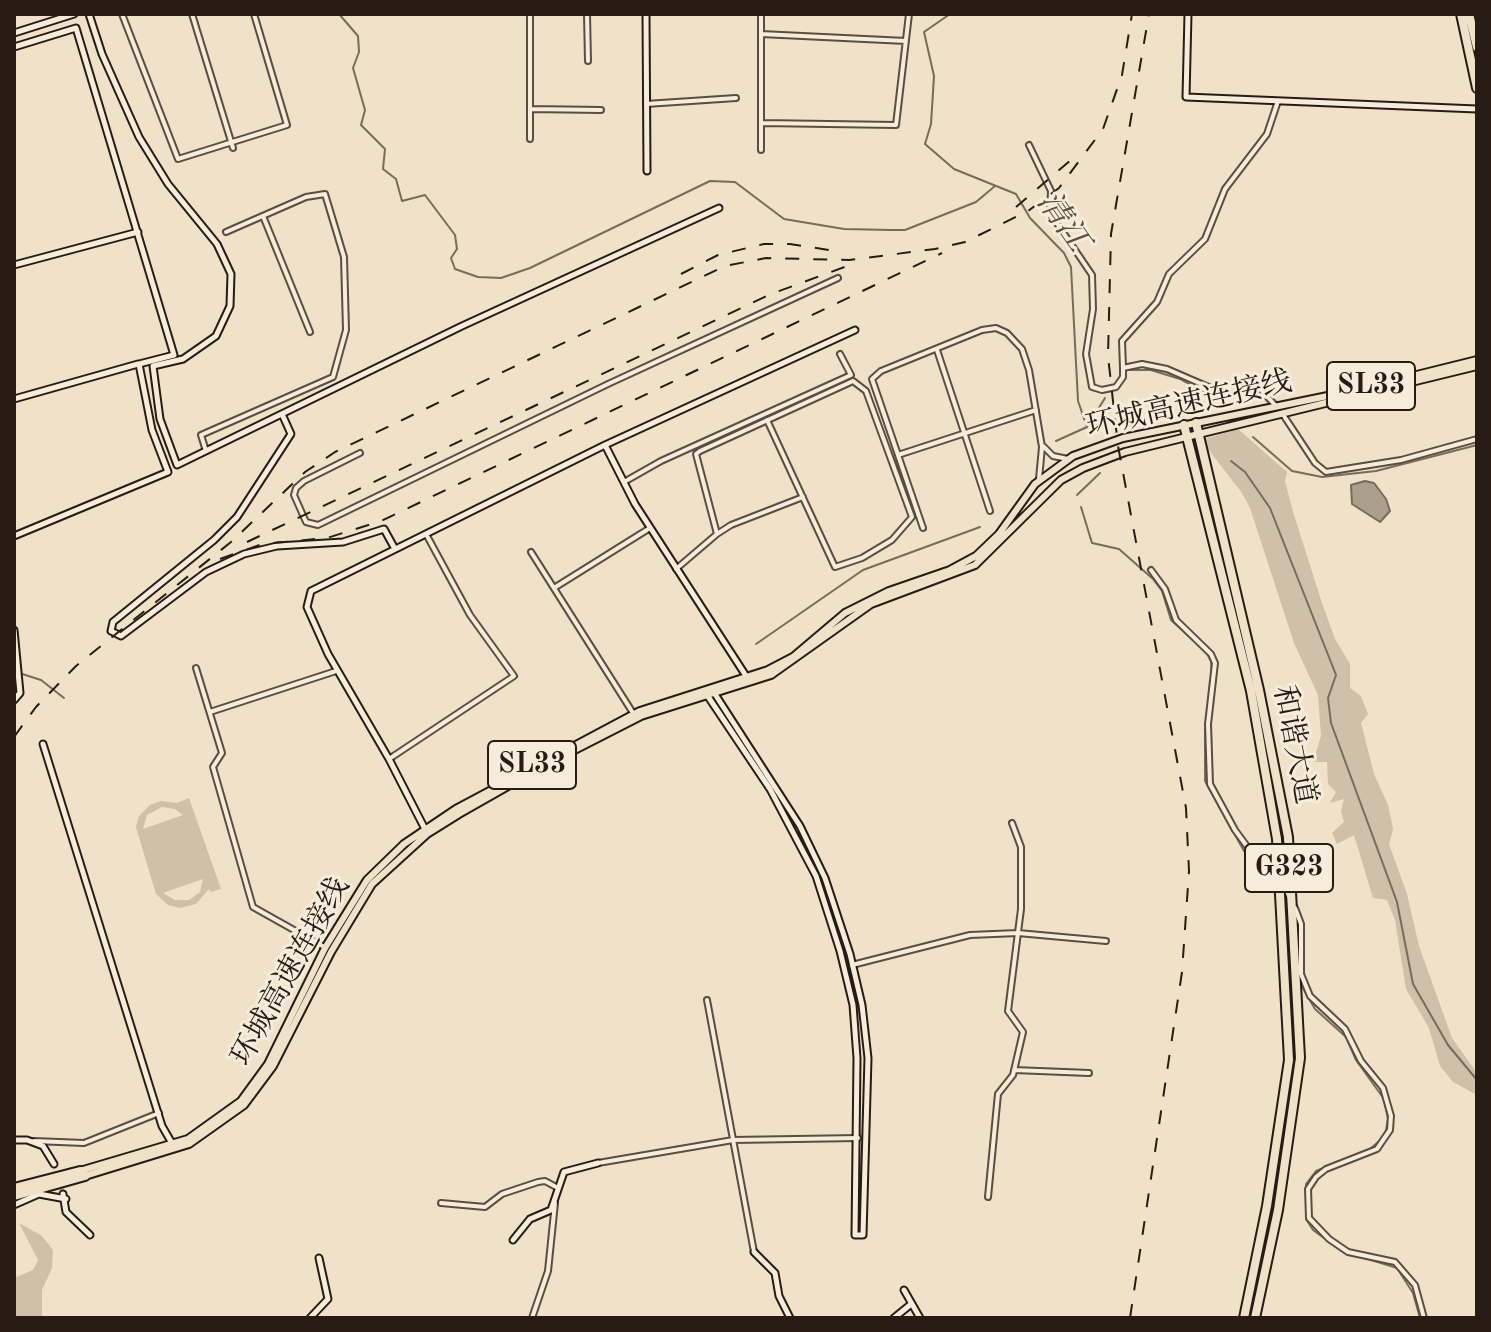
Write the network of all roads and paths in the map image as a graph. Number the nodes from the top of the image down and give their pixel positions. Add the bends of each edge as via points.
1 (74, 14) edge
2 (90, 14) edge
3 (122, 14) edge
4 (192, 14) edge
5 (254, 14) edge
6 (530, 14) edge
7 (587, 14) edge
8 (646, 14) edge
9 (761, 14) edge
10 (909, 14) edge
11 (1188, 14) edge
12 (1461, 14) edge
13 (1469, 14) edge
14 (14, 33) edge
15 (761, 34) junction
16 (906, 41) junction
17 (14, 47) edge
18 (1477, 47) edge
19 (588, 61) dead end
20 (1477, 88) edge
21 (736, 98) dead end
22 (1278, 101) junction
23 (646, 104) junction
24 (530, 109) junction
25 (1477, 109) edge
26 (601, 110) dead end
27 (761, 123) junction
28 (530, 139) dead end
29 (232, 145) junction
30 (1029, 145) dead end
31 (761, 150) dead end
32 (647, 171) dead end
33 (719, 208) dead end
34 (263, 216) junction
35 (138, 232) junction
36 (226, 232) dead end
37 (14, 265) edge
38 (838, 278) dead end
39 (855, 330) dead end
40 (310, 332) dead end
41 (937, 349) junction
42 (840, 354) dead end
43 (1477, 363) edge
44 (138, 364) dead end
45 (1123, 368) junction
46 (14, 399) edge
47 (1276, 406) junction
48 (1036, 410) junction
49 (1282, 413) junction
50 (282, 414) junction
51 (767, 420) junction
52 (1196, 423) junction
53 (1184, 425) junction
54 (964, 433) junction
55 (1199, 434) junction
56 (1187, 437) junction
57 (1477, 439) edge
58 (1040, 440) junction
59 (605, 445) junction
60 (206, 451) junction
61 (360, 453) dead end
62 (898, 455) junction
63 (1070, 457) junction
64 (624, 482) junction
65 (1038, 482) junction
66 (803, 497) junction
67 (990, 511) dead end
68 (650, 528) junction
69 (923, 528) dead end
70 (426, 534) junction
71 (717, 534) junction
72 (14, 536) edge
73 (395, 549) junction
74 (531, 552) dead end
75 (676, 569) junction
76 (1151, 570) dead end
77 (554, 588) junction
78 (14, 630) edge
79 (196, 668) dead end
80 (336, 671) junction
81 (749, 681) junction
82 (710, 692) junction
83 (14, 700) edge
84 (210, 712) junction
85 (635, 716) junction
86 (43, 744) dead end
87 (389, 759) junction
88 (1012, 823) dead end
89 (426, 831) junction
90 (1279, 875) junction
91 (1018, 933) junction
92 (1106, 941) dead end
93 (328, 950) junction
94 (852, 965) junction
95 (707, 1000) dead end
96 (1014, 1070) junction
97 (1089, 1073) dead end
98 (159, 1113) junction
99 (858, 1138) junction
100 (14, 1140) edge
101 (27, 1140) junction
102 (733, 1140) junction
103 (173, 1147) junction
104 (598, 1163) joint
105 (54, 1164) tunnel mouth
106 (82, 1174) junction
107 (17, 1188) edge
108 (558, 1188) junction
109 (14, 1196) edge
110 (988, 1197) dead end
111 (441, 1203) dead end
112 (555, 1203) junction
113 (14, 1205) edge
114 (90, 1235) dead end
115 (513, 1240) dead end
116 (754, 1252) joint
117 (319, 1258) dead end
118 (904, 1290) dead end
119 (910, 1305) junction
120 (310, 1318) edge
121 (532, 1318) edge
122 (790, 1318) edge
123 (894, 1318) edge
124 (920, 1318) edge
125 (1244, 1318) edge
126 (1255, 1318) edge
127 (1424, 1318) edge

1 - 14 street
2 - 60 street via 119,95 146,150 217,244 231,274 230,306 216,336 183,359 154,367 160,419 177,465
3 - 29 street via 178,159
4 - 29 street
5 - 29 street via 287,125
6 - 24 street
7 - 19 street
8 - 23 street
9 - 15 street
10 - 16 street
11 - 22 street via 1186,97
12 - 20 highway
13 - 18 highway
15 - 16 street
15 - 27 street
16 - 27 street via 896,125
17 - 35 street via 76,28
21 - 23 street
22 - 25 street
22 - 45 street via 1267,134 1225,189 1199,247 1169,274 1157,302 1122,341
23 - 32 street
24 - 26 street
24 - 28 street
27 - 31 street
30 - 45 street via 1051,191 1050,213 1092,275 1089,382 1097,389 1116,387
33 - 50 street
34 - 36 street
34 - 40 street
34 - 60 street via 318,192 327,198 347,278 341,353 333,377 201,435
35 - 37 street
35 - 72 street via 174,355 139,364 152,430 168,472
38 - 61 street via 318,525 306,522 296,488
39 - 59 street
41 - 48 street via 982,330 1007,333 1022,349
41 - 54 street
41 - 62 street via 872,379
42 - 64 street via 851,375
43 - 47 main road, 环城高速连接线 / SL33
43 - 49 main road, 环城高速连接线 / SL33
44 - 46 street
45 - 47 street via 1142,364 1167,369 1227,395 1260,389
47 - 52 main road, 环城高速连接线 / SL33
48 - 54 street
48 - 58 street
49 - 55 main road, 环城高速连接线 / SL33
49 - 57 street via 1326,472 1401,460
50 - 60 street
50 - 73 street via 291,434 237,517 113,622 111,631 121,636 206,572 253,552 343,542 384,529
51 - 66 street
51 - 66 street via 853,381 860,384 912,517 892,540 835,567
51 - 71 street via 696,454
52 - 53 main road, 环城高速连接线 / SL33
52 - 55 highway, 和谐大道 / G323
53 - 56 highway, 和谐大道 / G323
53 - 63 main road, 环城高速连接线 / SL33
54 - 62 street
54 - 67 street
55 - 56 main road, 环城高速连接线 / SL33
55 - 126 highway, 和谐大道 / G323 via 1259,690 1289,853 1300,1058 1278,1210
56 - 81 main road, 环城高速连接线 / SL33 via 1083,468 1061,480 975,565 871,604 795,662
56 - 90 highway, 和谐大道 / G323 via 1251,691
58 - 63 street via 1053,456
58 - 65 street
59 - 64 street
59 - 70 street
62 - 69 street
63 - 65 main road, 环城高速连接线 / SL33
64 - 68 street
65 - 81 main road, 环城高速连接线 / SL33 via 976,556 845,613 793,657
66 - 71 street
68 - 75 street
68 - 77 street
70 - 73 street
70 - 87 street via 464,606 514,676
71 - 75 street
73 - 80 street via 311,591 307,598
74 - 77 street
75 - 81 street
76 - 90 street via 1165,589 1176,620 1215,663 1208,724 1210,784 1249,849
77 - 85 street
78 - 83 street via 20,693
79 - 84 street
80 - 84 street
80 - 87 street
81 - 82 main road, 环城高速连接线 / SL33
82 - 85 main road, 环城高速连接线 / SL33
82 - 94 street via 800,826 825,878
82 - 99 street via 816,876 853,1005
84 - 93 street via 222,753 213,767 253,907
85 - 89 main road, 环城高速连接线 / SL33
86 - 98 street
87 - 89 street
88 - 91 street via 1021,847
89 - 93 main road, 环城高速连接线 / SL33 via 372,884
90 - 125 highway, 和谐大道 / G323 via 1289,1060
90 - 127 street via 1301,924 1301,974 1310,996 1345,1029 1383,1088 1391,1116 1390,1130 1377,1149 1316,1177 1308,1189 1309,1218 1348,1252 1395,1262 1415,1285
91 - 92 street
91 - 94 street via 970,935
91 - 96 street via 1008,1011 1023,1032
93 - 103 main road, 环城高速连接线 / SL33 via 259,1087 223,1123
94 - 99 street via 868,1058 863,1235 855,1235
95 - 102 street
96 - 97 street
96 - 110 street via 998,1094
98 - 101 street via 84,1143
98 - 103 street
99 - 102 street
100 - 101 street
101 - 105 street via 43,1146
102 - 104 street
102 - 116 street
103 - 106 main road, 环城高速连接线 / SL33
104 - 108 street via 567,1170
106 - 107 highway
106 - 109 highway
108 - 111 street via 538,1182 502,1194 485,1207
108 - 112 street
112 - 115 street via 545,1215 530,1219
112 - 121 street via 548,1271
113 - 114 street via 39,1194 65,1197 66,1212
116 - 122 street via 775,1273
117 - 120 street via 328,1299
118 - 119 street
119 - 123 street
119 - 124 street

